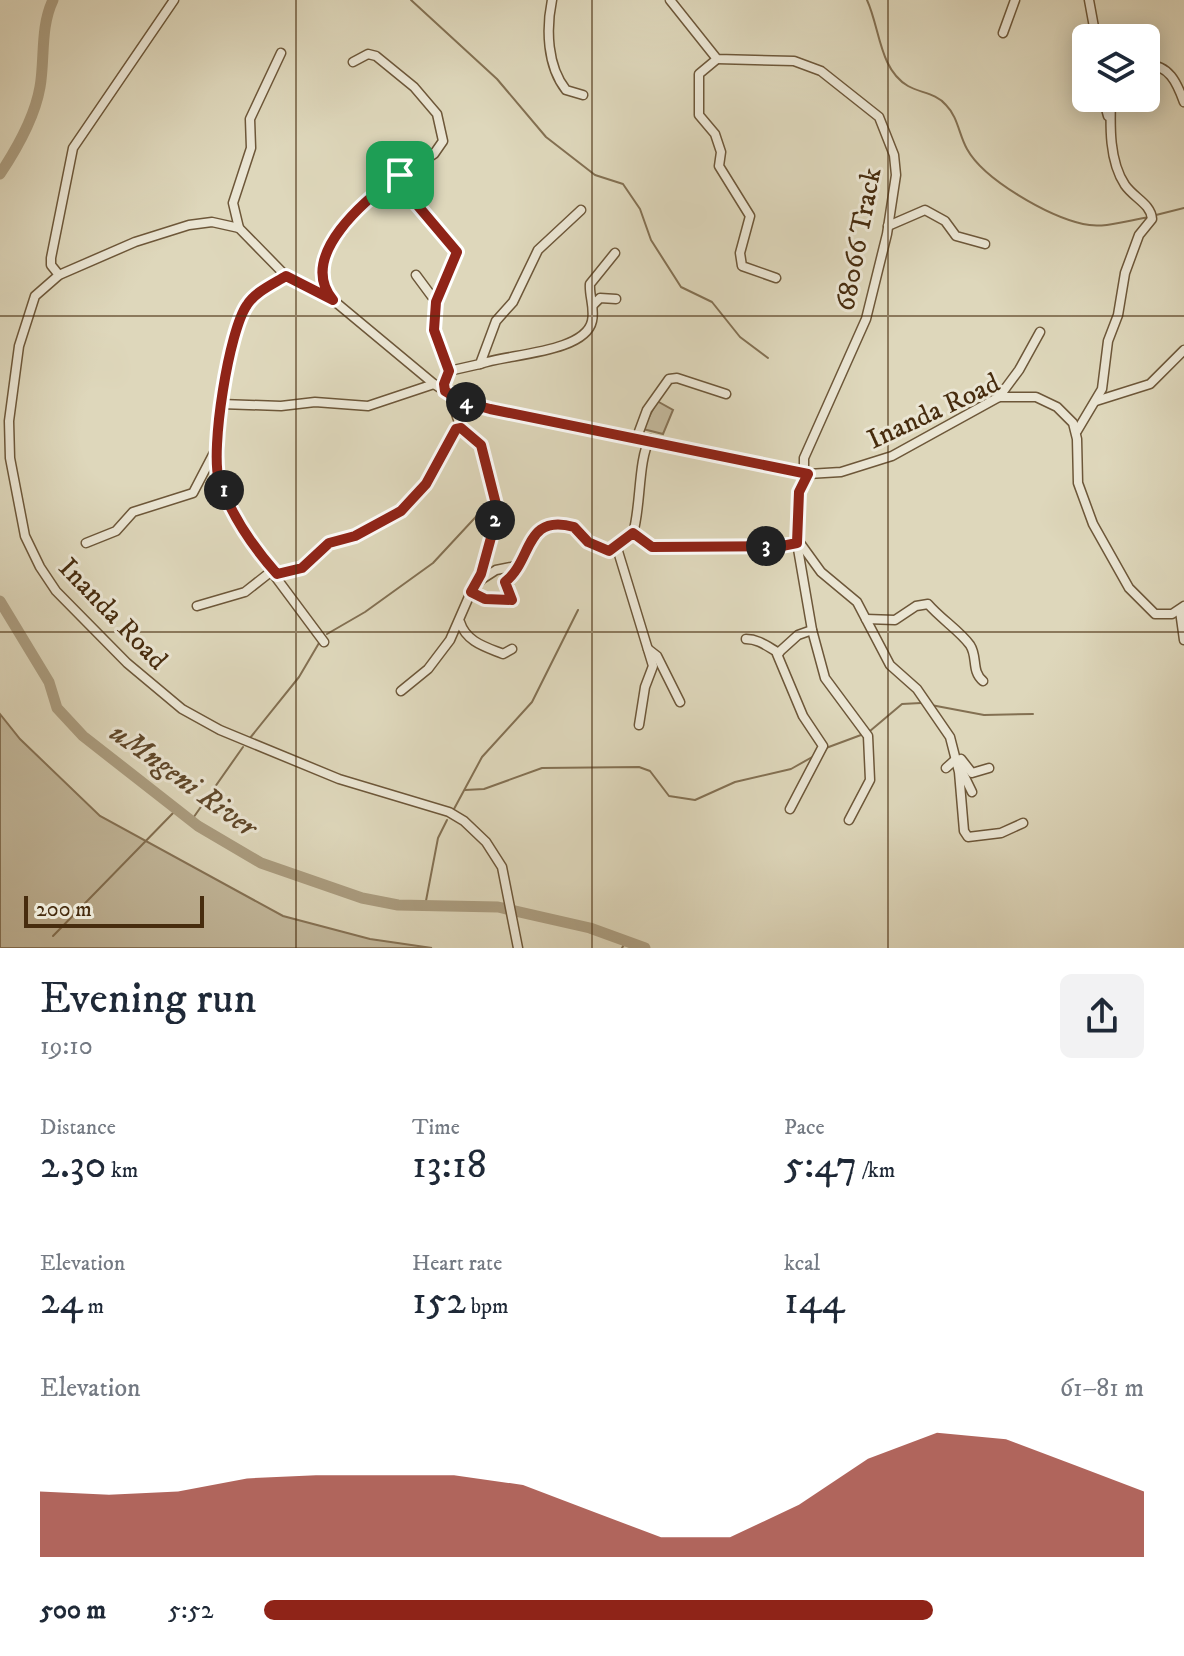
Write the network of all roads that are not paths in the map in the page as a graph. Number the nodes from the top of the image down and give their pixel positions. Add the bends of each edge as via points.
1 (174, 0) edge
2 (552, 0) edge
3 (670, 0) edge
4 (1015, 0) edge
5 (1087, 2) edge
6 (1092, 24) edge
7 (1003, 33) dead end
8 (281, 53) dead end
9 (717, 59) junction
10 (353, 62) dead end
11 (1160, 67) edge
12 (583, 95) dead end
13 (1184, 102) edge
14 (1108, 112) edge
15 (1111, 112) edge
16 (1111, 120) junction
17 (400, 175) junction
18 (581, 210) dead end
19 (888, 226) junction
20 (239, 228) junction
21 (985, 244) dead end
22 (615, 253) dead end
23 (59, 275) junction
24 (416, 275) dead end
25 (286, 276) junction
26 (776, 278) dead end
27 (616, 299) dead end
28 (333, 300) junction
29 (436, 302) junction
30 (593, 305) junction
31 (1040, 332) dead end
32 (1184, 350) edge
33 (480, 364) junction
34 (449, 371) junction
35 (434, 384) junction
36 (445, 391) junction
37 (726, 394) dead end
38 (999, 397) junction
39 (461, 401) junction
40 (1095, 401) junction
41 (221, 404) junction
42 (461, 428) junction
43 (1077, 431) junction
44 (637, 437) junction
45 (650, 439) junction
46 (219, 444) junction
47 (806, 473) junction
48 (633, 533) junction
49 (86, 543) dead end
50 (797, 543) junction
51 (617, 548) junction
52 (520, 566) junction
53 (297, 569) junction
54 (275, 572) junction
55 (284, 583) junction
56 (472, 590) junction
57 (197, 606) dead end
58 (1182, 608) edge
59 (866, 619) junction
60 (460, 622) junction
61 (812, 630) junction
62 (746, 639) dead end
63 (1184, 640) edge
64 (324, 642) dead end
65 (512, 649) dead end
66 (647, 649) junction
67 (779, 653) junction
68 (983, 681) dead end
69 (401, 691) dead end
70 (680, 702) dead end
71 (639, 725) dead end
72 (954, 748) junction
73 (956, 759) junction
74 (946, 768) dead end
75 (989, 768) dead end
76 (972, 792) dead end
77 (790, 809) dead end
78 (849, 820) dead end
79 (1023, 823) dead end
80 (518, 948) edge

1 - 23 street via 73,148 51,258
2 - 12 street via 548,18 556,75 566,90
3 - 9 street
4 - 7 street
5 - 6 street
8 - 20 street via 248,127 251,148 233,203
9 - 19 street, 68066 Track via 775,59 811,66 868,106 887,131 894,155
9 - 26 street via 699,74 698,107 716,137 719,166 749,211 742,266
10 - 17 street via 376,56 426,97 442,126 441,147
11 - 13 street
14 - 16 street
15 - 16 street
16 - 40 street via 1120,176 1153,216 1139,235 1125,273 1104,382
17 - 28 street via 365,200 326,253 321,270
17 - 29 street via 413,200 457,252
18 - 33 street via 542,245 513,302 496,321
19 - 21 street via 925,210 945,221 956,236
19 - 47 street, 68066 Track via 866,319 804,458
20 - 23 street, Inanda Road via 212,222 189,225
20 - 25 street, Inanda Road
22 - 30 street via 590,284
23 - 80 street, Inanda Road via 40,289 26,316 9,421 10,458 25,536 47,579 127,663 190,714 339,779 464,821 498,858
24 - 29 street
25 - 28 street, Inanda Road
25 - 41 street via 252,298 242,312
27 - 30 street via 600,298
28 - 35 street, Inanda Road
29 - 34 street via 434,333
30 - 33 street via 587,332 566,345
31 - 38 street
32 - 40 street via 1150,384
33 - 34 street
34 - 36 street
35 - 36 street, Inanda Road
35 - 41 street via 368,406
36 - 39 street, Inanda Road
37 - 44 street via 675,378 664,383
38 - 43 street, Inanda Road via 1026,394 1045,400 1066,414
38 - 47 street, Inanda Road via 892,456 841,472
39 - 42 street via 456,414
39 - 44 street, Inanda Road
40 - 43 street
41 - 46 street
42 - 53 street via 409,503 360,534 329,543
42 - 56 street via 481,445 498,509
43 - 58 street via 1078,483 1110,557 1150,613 1161,616
44 - 45 street, Inanda Road
45 - 47 street, Inanda Road
45 - 48 street via 644,449
46 - 49 street via 193,493 133,512 116,531
46 - 54 street via 221,484 248,540
47 - 50 street, 68066 Track via 799,492
48 - 50 street via 652,547
48 - 51 street
50 - 59 street via 857,602
50 - 61 street, 68066 Track
51 - 52 street via 609,551 594,545 571,526 549,525 533,535
51 - 66 street
52 - 56 street via 491,572
52 - 56 street via 505,582 512,600 485,599
53 - 54 street
53 - 55 street
54 - 55 street
54 - 57 street via 245,592
55 - 64 street
56 - 60 street
58 - 63 street
59 - 68 street via 895,620 928,604 966,639
59 - 72 street via 890,665 922,695
60 - 65 street via 463,632 482,646 503,654
60 - 69 street via 428,669
61 - 67 street
61 - 78 street, 68066 Track via 825,678 868,736 870,780
62 - 67 street
66 - 70 street via 657,656
66 - 71 street via 653,666
67 - 77 street via 783,676 823,746
72 - 73 street
72 - 75 street via 972,773
73 - 74 street
73 - 76 street
73 - 79 street via 964,831 973,839

